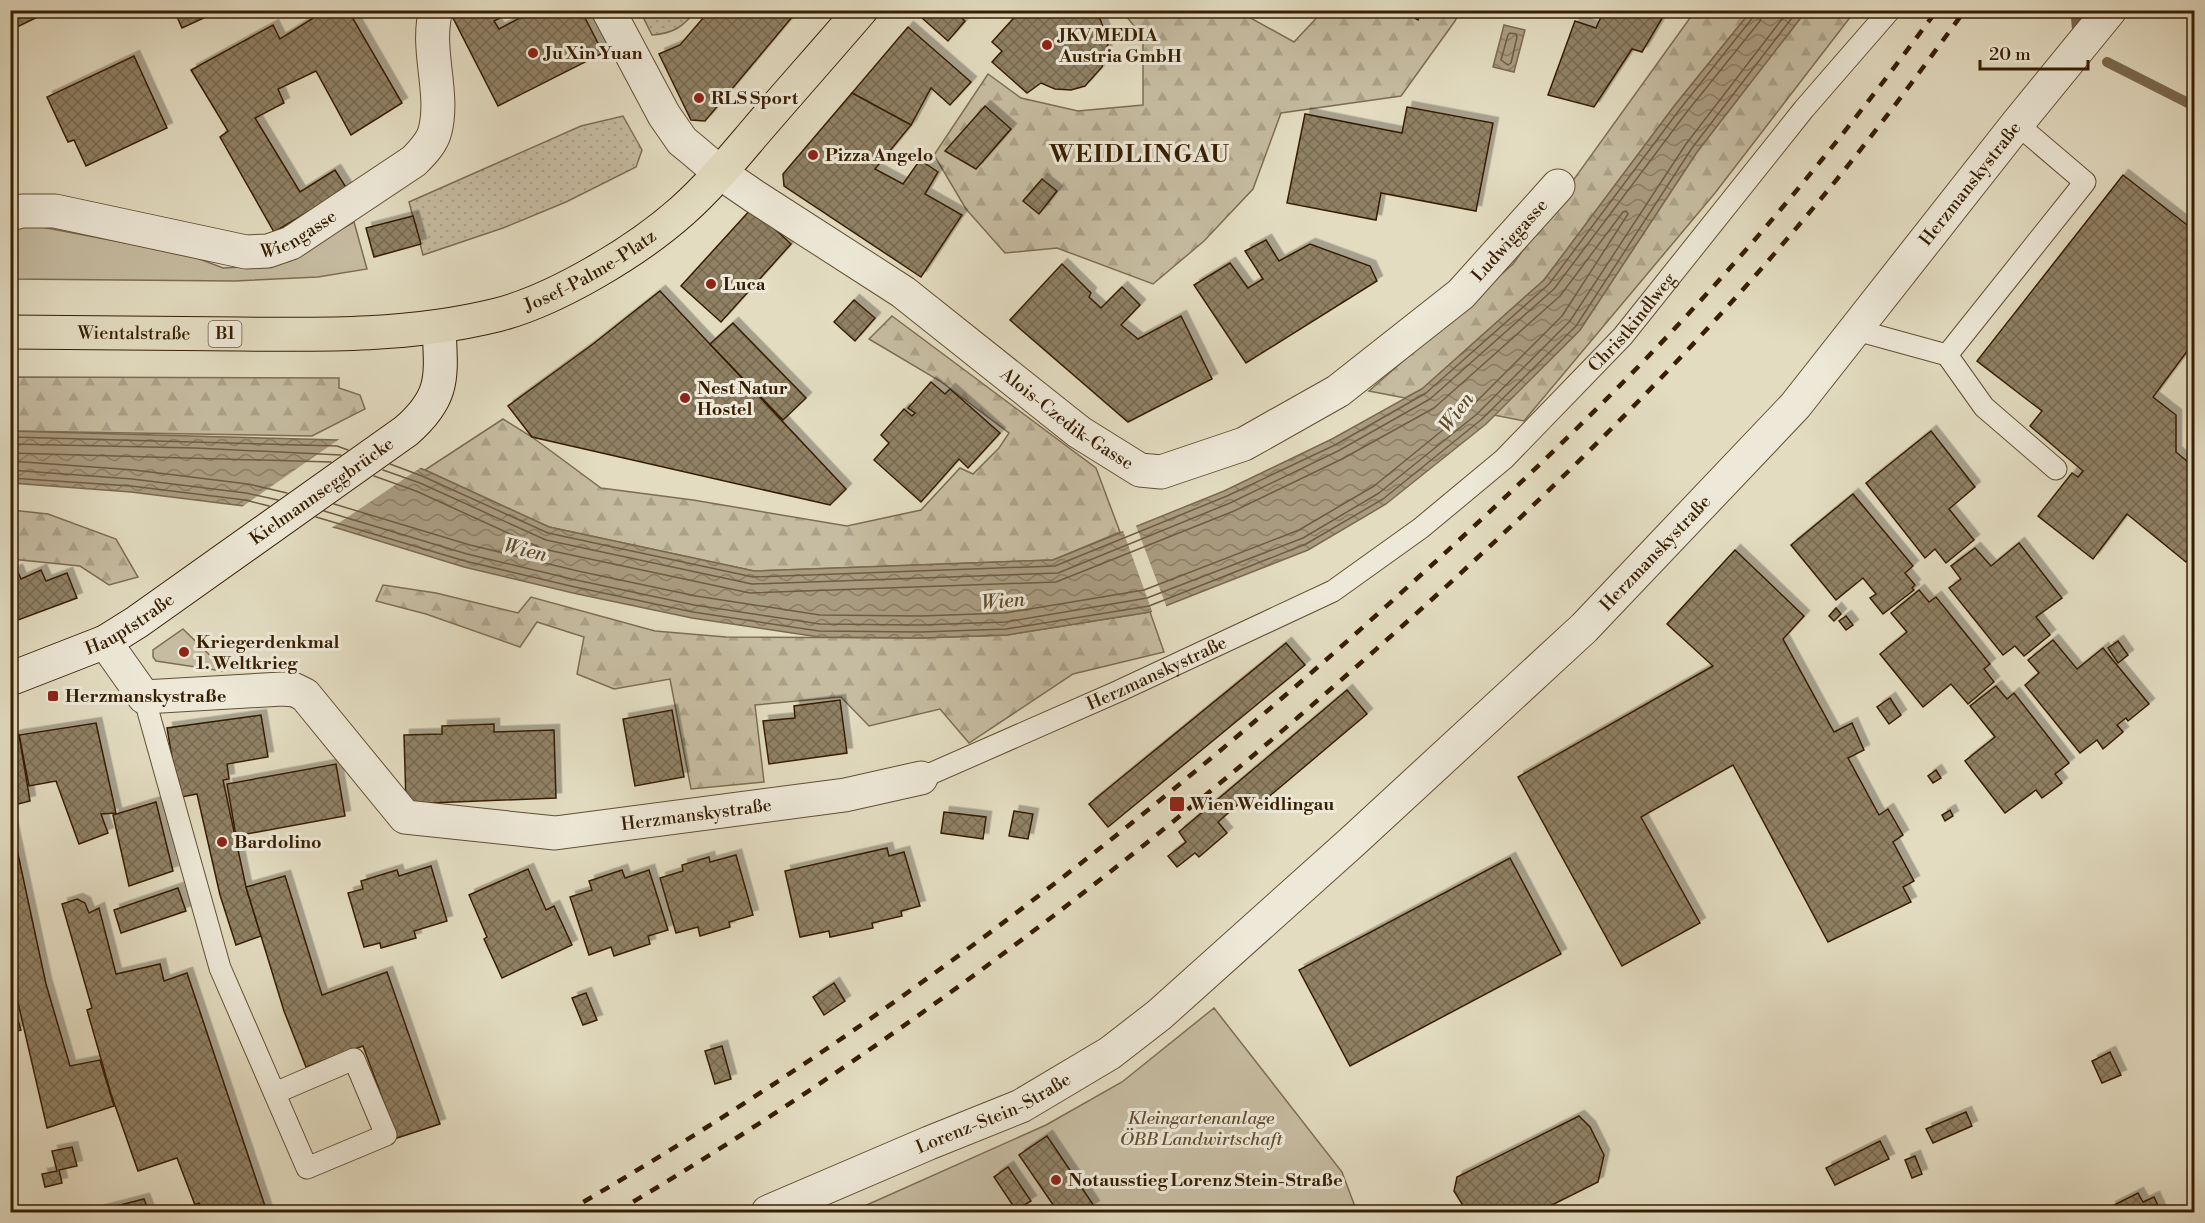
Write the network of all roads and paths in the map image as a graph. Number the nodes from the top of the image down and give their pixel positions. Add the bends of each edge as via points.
1 (436, 10) edge
2 (608, 10) edge
3 (861, 10) edge
4 (1890, 10) edge
5 (2105, 17) edge
6 (2017, 124) junction
7 (719, 172) junction
8 (1558, 186) dead end
9 (14, 207) edge
10 (1461, 294) joint
11 (439, 327) junction
12 (1856, 330) junction
13 (10, 332) edge
14 (1947, 355) junction
15 (2056, 469) dead end
16 (238, 551) joint
17 (1333, 591) joint
18 (105, 642) junction
19 (10, 679) edge
20 (144, 697) junction
21 (921, 778) joint
22 (1197, 981) joint
23 (275, 1093) junction
24 (768, 1212) edge

1 - 9 street, Wiengasse via 433,41 437,111 435,132 425,150 291,243 268,251 246,252 55,211
2 - 7 street, Alois-Czedik-Gasse via 664,115 682,141
3 - 7 main road, B1
4 - 17 lane, Christkindlweg via 1804,109 1616,344 1504,459 1420,528
5 - 6 street, Herzmanskystraße
6 - 12 street, Herzmanskystraße
6 - 14 lane via 2085,182
7 - 10 street, Alois-Czedik-Gasse via 903,292 1079,432 1140,470 1161,472 1244,444 1338,391
7 - 11 main road, Josef-Palme-Platz / B1 via 660,229 573,283 498,315
8 - 10 street, Ludwiggasse
11 - 13 main road, Wientalstraße / B1 via 343,335
11 - 16 street, Kielmannseggbrücke via 441,364 435,399 419,420
12 - 14 lane
12 - 22 street, Herzmanskystraße via 1795,406 1584,628
14 - 15 lane via 1984,407
16 - 18 street, Hauptstraße
17 - 21 lane, Herzmanskystraße
18 - 19 street, Hauptstraße
18 - 20 street
20 - 21 street, Herzmanskystraße via 295,690 315,706 405,817 520,830 567,832 844,795
20 - 23 lane via 220,968
22 - 24 street, Lorenz-Stein-Straße via 1110,1053 1021,1106
23 - 23 lane via 308,1168 386,1135 354,1059

